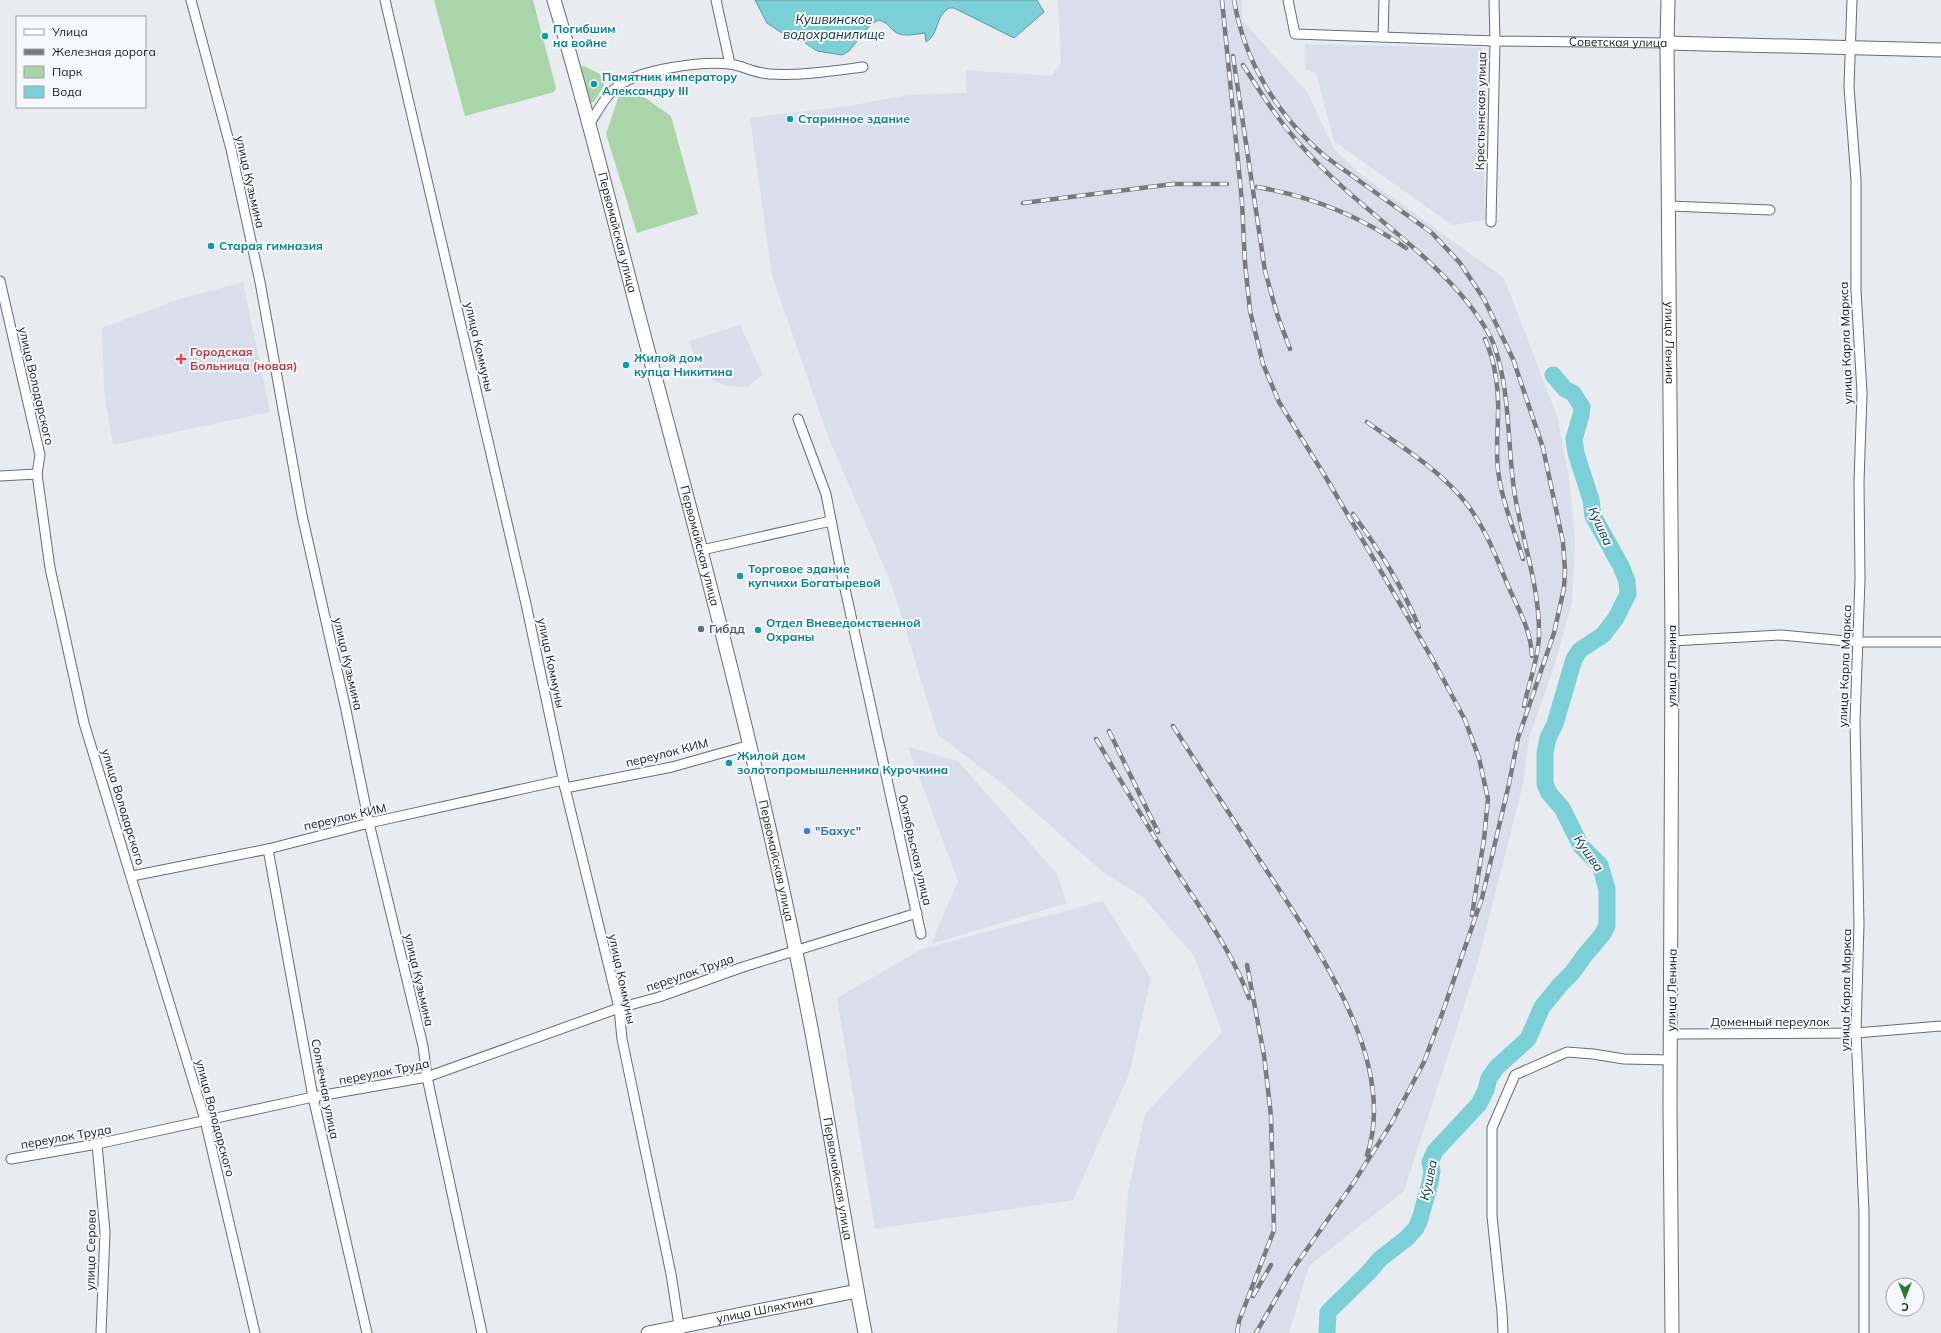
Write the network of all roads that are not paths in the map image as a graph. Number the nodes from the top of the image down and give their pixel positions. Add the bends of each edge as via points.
1 (191, 0) edge
2 (385, 0) edge
3 (554, 0) edge
4 (716, 0) edge
5 (1288, 0) edge
6 (1384, 0) edge
7 (1494, 0) edge
8 (1668, 0) edge
9 (1852, 0) edge
10 (1383, 37) junction
11 (1495, 41) junction
12 (1667, 43) junction
13 (1851, 49) junction
14 (1941, 50) edge
15 (730, 64) junction
16 (862, 67) dead end
17 (589, 125) junction
18 (1669, 206) junction
19 (1770, 210) dead end
20 (1491, 222) dead end
21 (0, 281) edge
22 (798, 419) dead end
23 (36, 474) junction
24 (0, 476) edge
25 (830, 521) junction
26 (702, 550) junction
27 (1672, 641) junction
28 (1858, 642) junction
29 (1941, 642) edge
30 (750, 745) junction
31 (564, 784) junction
32 (369, 823) junction
33 (268, 849) junction
34 (132, 876) junction
35 (917, 914) junction
36 (921, 934) dead end
37 (795, 952) junction
38 (619, 1008) junction
39 (1941, 1026) edge
40 (1856, 1033) junction
41 (1671, 1034) junction
42 (1671, 1060) junction
43 (427, 1077) junction
44 (313, 1097) junction
45 (205, 1120) junction
46 (97, 1144) junction
47 (11, 1159) dead end
48 (857, 1291) junction
49 (680, 1330) edge
50 (101, 1333) edge
51 (255, 1333) edge
52 (367, 1333) edge
53 (482, 1333) edge
54 (648, 1333) edge
55 (865, 1333) edge
56 (1503, 1333) edge
57 (1672, 1333) edge
58 (1864, 1333) edge

1 - 32 street, улица Кузьмина via 231,149 260,282 302,515
2 - 31 street, улица Коммуны via 526,604
3 - 17 main road, Первомайская улица
4 - 15 street
5 - 10 street, Советская улица via 1295,34
6 - 10 street
7 - 11 street, Крестьянская улица
8 - 12 main road, улица Ленина
9 - 13 street, улица Карла Маркса
10 - 11 street, Советская улица
11 - 12 street, Советская улица
11 - 20 street, Крестьянская улица
12 - 13 main road, Советская улица
12 - 18 main road, улица Ленина
13 - 14 main road, Советская улица
13 - 28 street, улица Карла Маркса via 1850,87 1856,180 1856,290 1862,393
15 - 16 street via 767,74
15 - 17 street via 688,65 629,80 609,95
17 - 26 main road, Первомайская улица
18 - 19 street
18 - 27 main road, улица Ленина
21 - 23 street, улица Володарского via 40,455
22 - 25 street, Октябрьская улица via 826,494
23 - 24 street
23 - 34 street, улица Володарского via 50,568 84,723
25 - 26 street
25 - 35 street, Октябрьская улица
26 - 30 main road, Первомайская улица
27 - 28 street via 1781,635
27 - 41 main road, улица Ленина
28 - 29 street
28 - 40 street, улица Карла Маркса via 1855,721 1859,924
30 - 31 street, переулок КИМ via 672,767
30 - 37 main road, Первомайская улица
31 - 32 street, переулок КИМ
31 - 38 street, улица Коммуны
32 - 33 street, переулок КИМ
32 - 43 street, улица Кузьмина via 422,1046
33 - 34 street, переулок КИМ
33 - 44 street, Солнечная улица
34 - 45 street, улица Володарского
35 - 36 street, Октябрьская улица
35 - 37 street, переулок Труда
37 - 38 street, переулок Труда via 743,967 659,998
37 - 48 main road, Первомайская улица via 811,1027
38 - 43 street, переулок Труда
38 - 49 street, улица Коммуны via 622,1039 671,1274
39 - 40 street, Доменный переулок
40 - 41 street, Доменный переулок
40 - 58 street, улица Карла Маркса via 1864,1212
41 - 42 main road, улица Ленина
42 - 56 street via 1624,1059 1567,1052 1515,1074 1492,1128 1492,1216
42 - 57 main road, улица Ленина
43 - 44 street, переулок Труда
43 - 53 street, улица Кузьмина
44 - 45 street, переулок Труда
44 - 52 street, Солнечная улица
45 - 46 street, переулок Труда
45 - 51 street, улица Володарского
46 - 47 street, переулок Труда
46 - 50 street, улица Серова via 105,1232
48 - 49 main road, улица Шляхтина
48 - 55 main road, Первомайская улица
49 - 54 main road, улица Шляхтина

